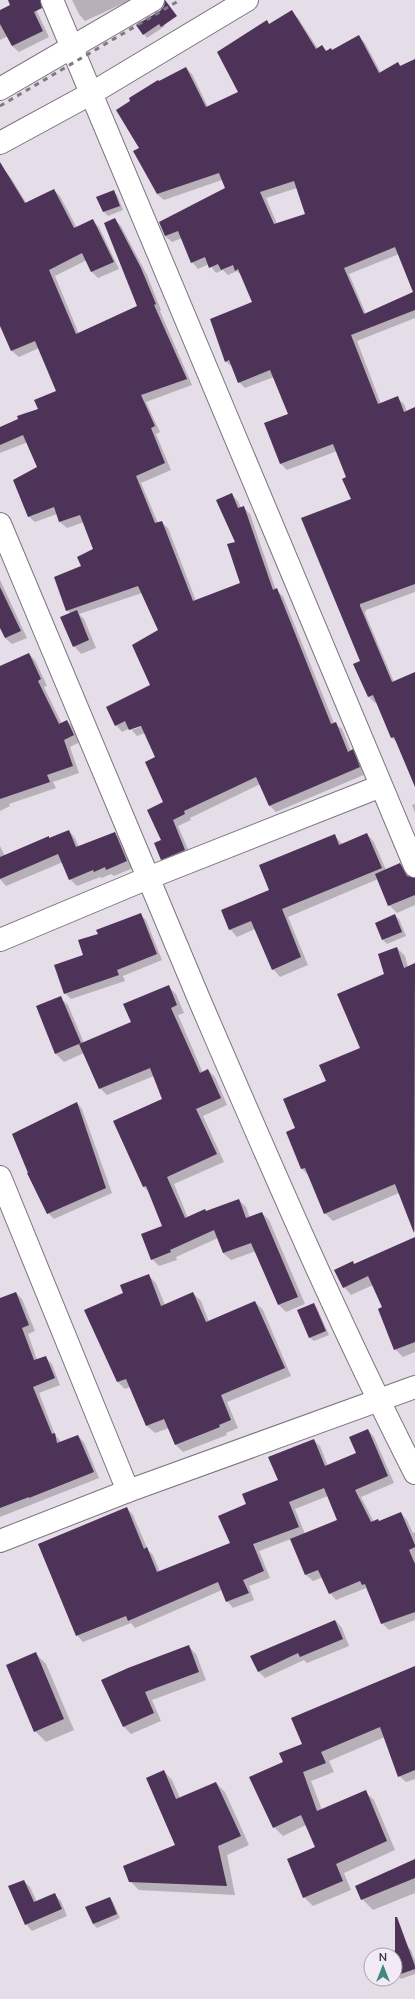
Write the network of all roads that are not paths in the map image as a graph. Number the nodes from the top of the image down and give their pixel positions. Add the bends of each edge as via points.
1 (52, 0) edge
2 (153, 0) edge
3 (247, 0) edge
4 (71, 46) junction
5 (0, 89) edge
6 (92, 93) junction
7 (0, 143) edge
8 (0, 524) edge
9 (381, 786) junction
10 (415, 866) edge
11 (148, 878) junction
12 (0, 940) edge
13 (0, 1177) edge
14 (415, 1386) edge
15 (379, 1401) junction
16 (415, 1473) edge
17 (128, 1491) junction
18 (0, 1541) edge

1 - 4 street
2 - 4 street
3 - 6 street
4 - 5 street
4 - 6 street
6 - 7 street
6 - 9 street
8 - 11 street
9 - 10 street
9 - 11 street
11 - 12 street
11 - 15 street via 278,1183
13 - 17 street
14 - 15 street
15 - 16 street
15 - 17 street
17 - 18 street

